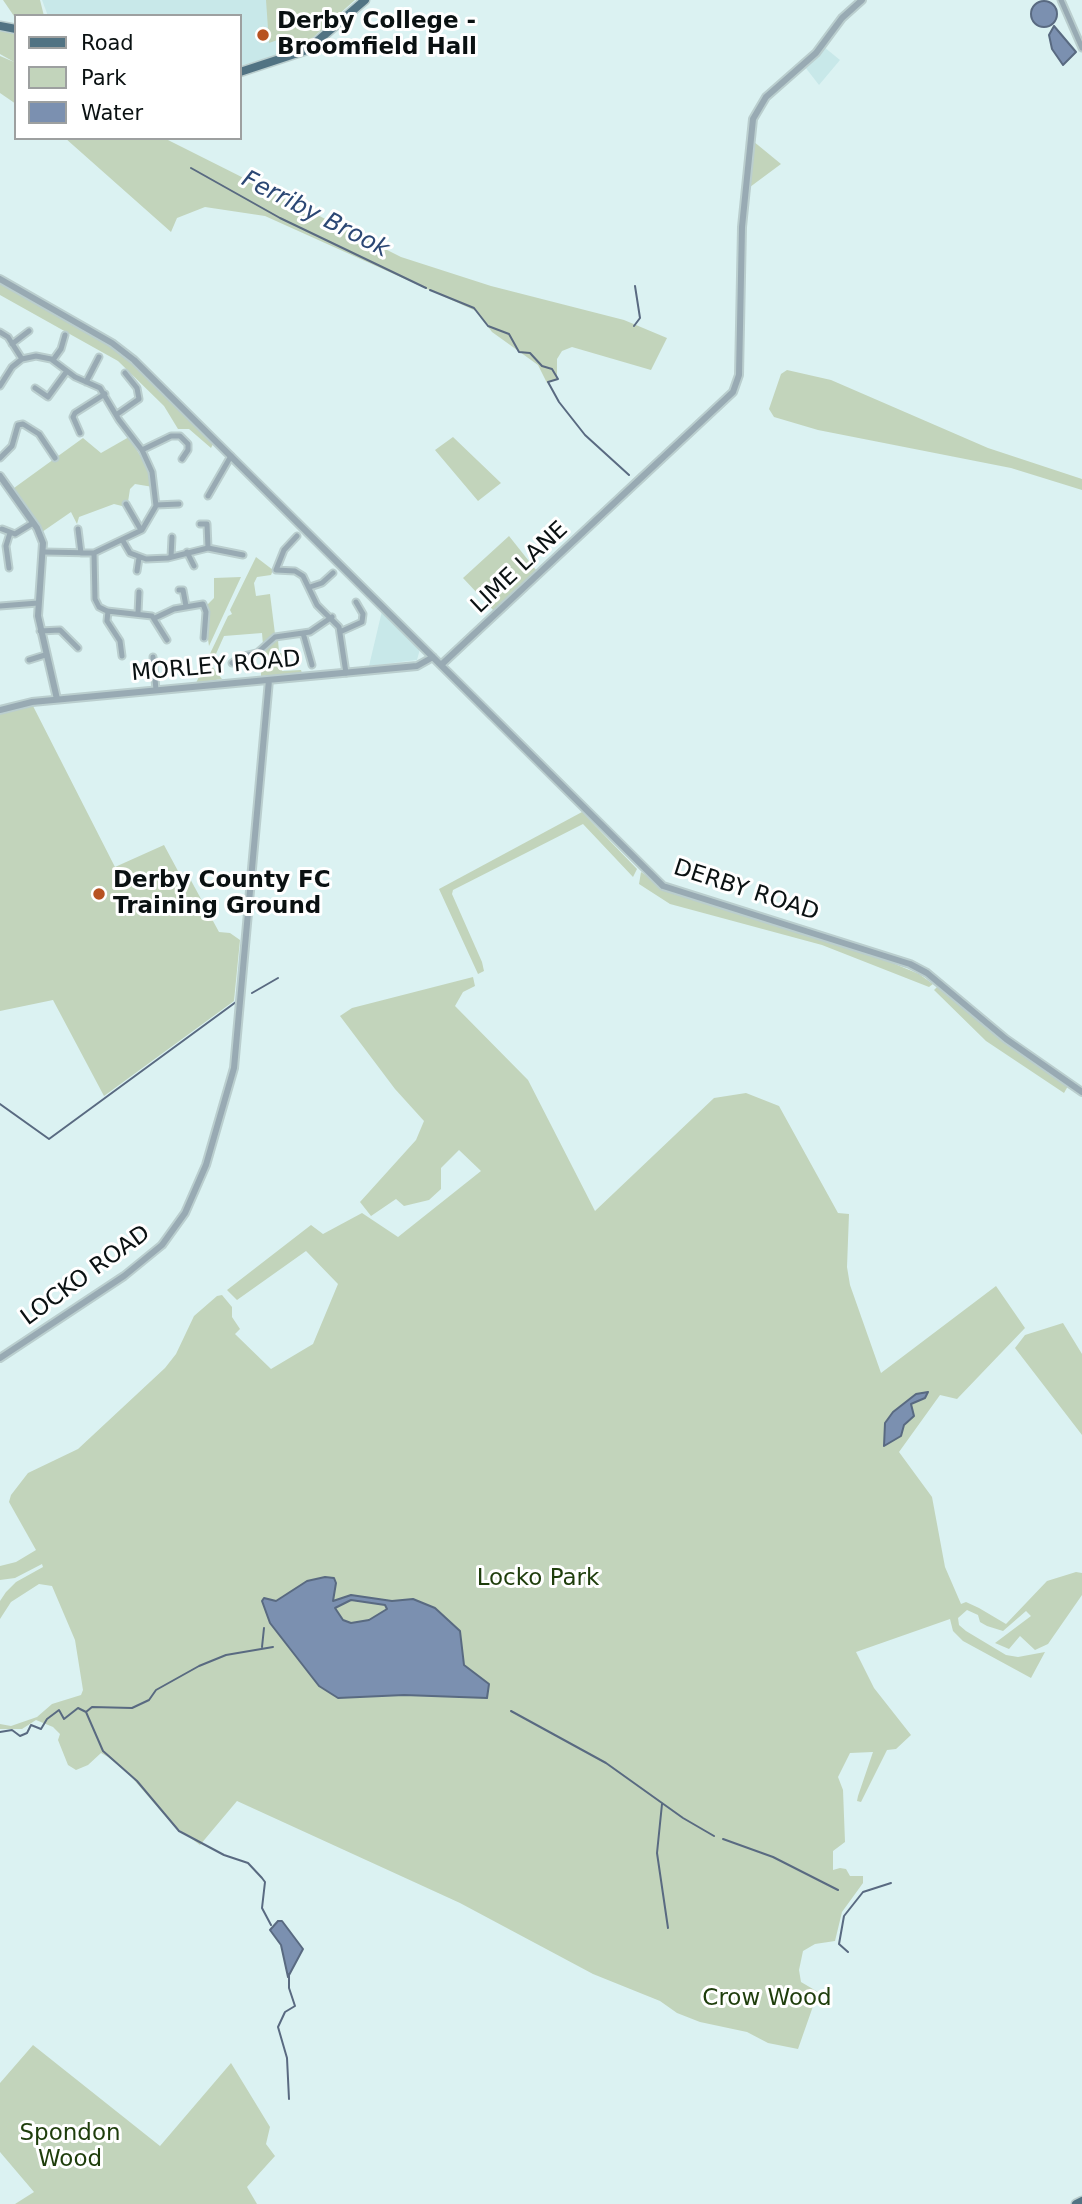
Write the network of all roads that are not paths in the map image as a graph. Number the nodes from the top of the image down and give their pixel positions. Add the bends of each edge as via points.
1 (365, 0) edge
2 (862, 0) edge
3 (1061, 0) edge
4 (1082, 48) edge
5 (242, 71) edge
6 (0, 279) edge
7 (0, 331) edge
8 (29, 331) dead end
9 (65, 335) dead end
10 (12, 344) junction
11 (99, 357) dead end
12 (22, 359) junction
13 (53, 360) junction
14 (67, 371) junction
15 (125, 373) dead end
16 (86, 382) junction
17 (0, 386) edge
18 (34, 388) dead end
19 (104, 394) junction
20 (116, 415) junction
21 (80, 433) dead end
22 (142, 450) junction
23 (231, 456) junction
24 (0, 458) edge
25 (55, 458) dead end
26 (182, 459) dead end
27 (0, 476) edge
28 (208, 496) dead end
29 (126, 504) dead end
30 (179, 504) dead end
31 (156, 505) junction
32 (33, 523) junction
33 (200, 524) dead end
34 (2, 529) dead end
35 (78, 529) dead end
36 (141, 530) junction
37 (10, 533) junction
38 (298, 536) dead end
39 (172, 537) dead end
40 (123, 541) junction
41 (208, 548) junction
42 (44, 552) junction
43 (187, 552) junction
44 (81, 553) junction
45 (94, 553) junction
46 (243, 555) dead end
47 (170, 557) junction
48 (139, 558) junction
49 (194, 566) dead end
50 (9, 568) dead end
51 (137, 571) dead end
52 (334, 573) dead end
53 (310, 587) junction
54 (179, 590) dead end
55 (138, 592) dead end
56 (38, 603) junction
57 (360, 604) dead end
58 (0, 606) edge
59 (186, 606) junction
60 (108, 611) junction
61 (138, 612) junction
62 (332, 617) junction
63 (155, 618) junction
64 (40, 631) junction
65 (342, 631) junction
66 (303, 633) junction
67 (204, 638) dead end
68 (167, 640) dead end
69 (78, 648) dead end
70 (45, 655) junction
71 (121, 656) dead end
72 (153, 657) dead end
73 (433, 657) junction
74 (29, 660) dead end
75 (232, 663) dead end
76 (312, 665) dead end
77 (441, 665) junction
78 (346, 673) junction
79 (269, 680) junction
80 (156, 690) junction
81 (57, 699) junction
82 (0, 710) edge
83 (1082, 1092) edge
84 (0, 1358) edge
85 (1082, 2201) edge
86 (1076, 2204) edge

1 - 5 main road via 307,50
2 - 77 street, LIME LANE via 816,53 766,97 753,118 742,226 739,375 733,392
3 - 4 street
6 - 23 street via 120,348
7 - 10 street
8 - 10 street
9 - 13 street
10 - 12 street
11 - 16 street
12 - 13 street via 40,356
12 - 17 street
13 - 14 street
14 - 16 street
14 - 18 street via 48,397
15 - 20 street via 140,402
16 - 19 street
19 - 20 street
19 - 21 street via 75,413
20 - 22 street
22 - 26 street via 180,436 188,444
22 - 31 street via 152,472
23 - 28 street
23 - 73 street
24 - 25 street via 12,446 18,425 23,424 39,434
27 - 32 street
29 - 36 street
30 - 31 street
31 - 36 street
32 - 37 street via 21,533
32 - 42 street
33 - 41 street via 207,524
34 - 37 street
35 - 44 street
36 - 40 street
37 - 50 street via 6,546
38 - 53 street via 290,540 276,570 299,573
39 - 47 street
40 - 45 street
40 - 48 street via 128,552
41 - 43 street
41 - 46 street
42 - 44 street
42 - 56 street
43 - 47 street
43 - 49 street
44 - 45 street
45 - 60 street via 95,598 99,607
47 - 48 street
48 - 51 street
52 - 53 street
53 - 62 street via 317,605
54 - 59 street via 183,590
55 - 61 street
56 - 58 street
56 - 64 street
57 - 65 street via 362,622
59 - 63 street
59 - 67 street via 198,603 205,607
60 - 61 street
60 - 71 street via 107,621 124,647
61 - 63 street
62 - 65 street
62 - 66 street
63 - 68 street
64 - 69 street via 60,630
64 - 70 street
65 - 78 street
66 - 75 street via 278,636 257,653 236,655
66 - 76 street
70 - 74 street
70 - 81 street
72 - 80 street
73 - 77 street
73 - 78 street, MORLEY ROAD via 417,666
77 - 83 street, DERBY ROAD via 663,886 910,964
78 - 79 street, MORLEY ROAD
79 - 80 street, MORLEY ROAD
79 - 84 street, LOCKO ROAD via 234,1068 206,1165 185,1213 162,1245 124,1276
80 - 81 street, MORLEY ROAD
81 - 82 street, MORLEY ROAD
85 - 86 main road

